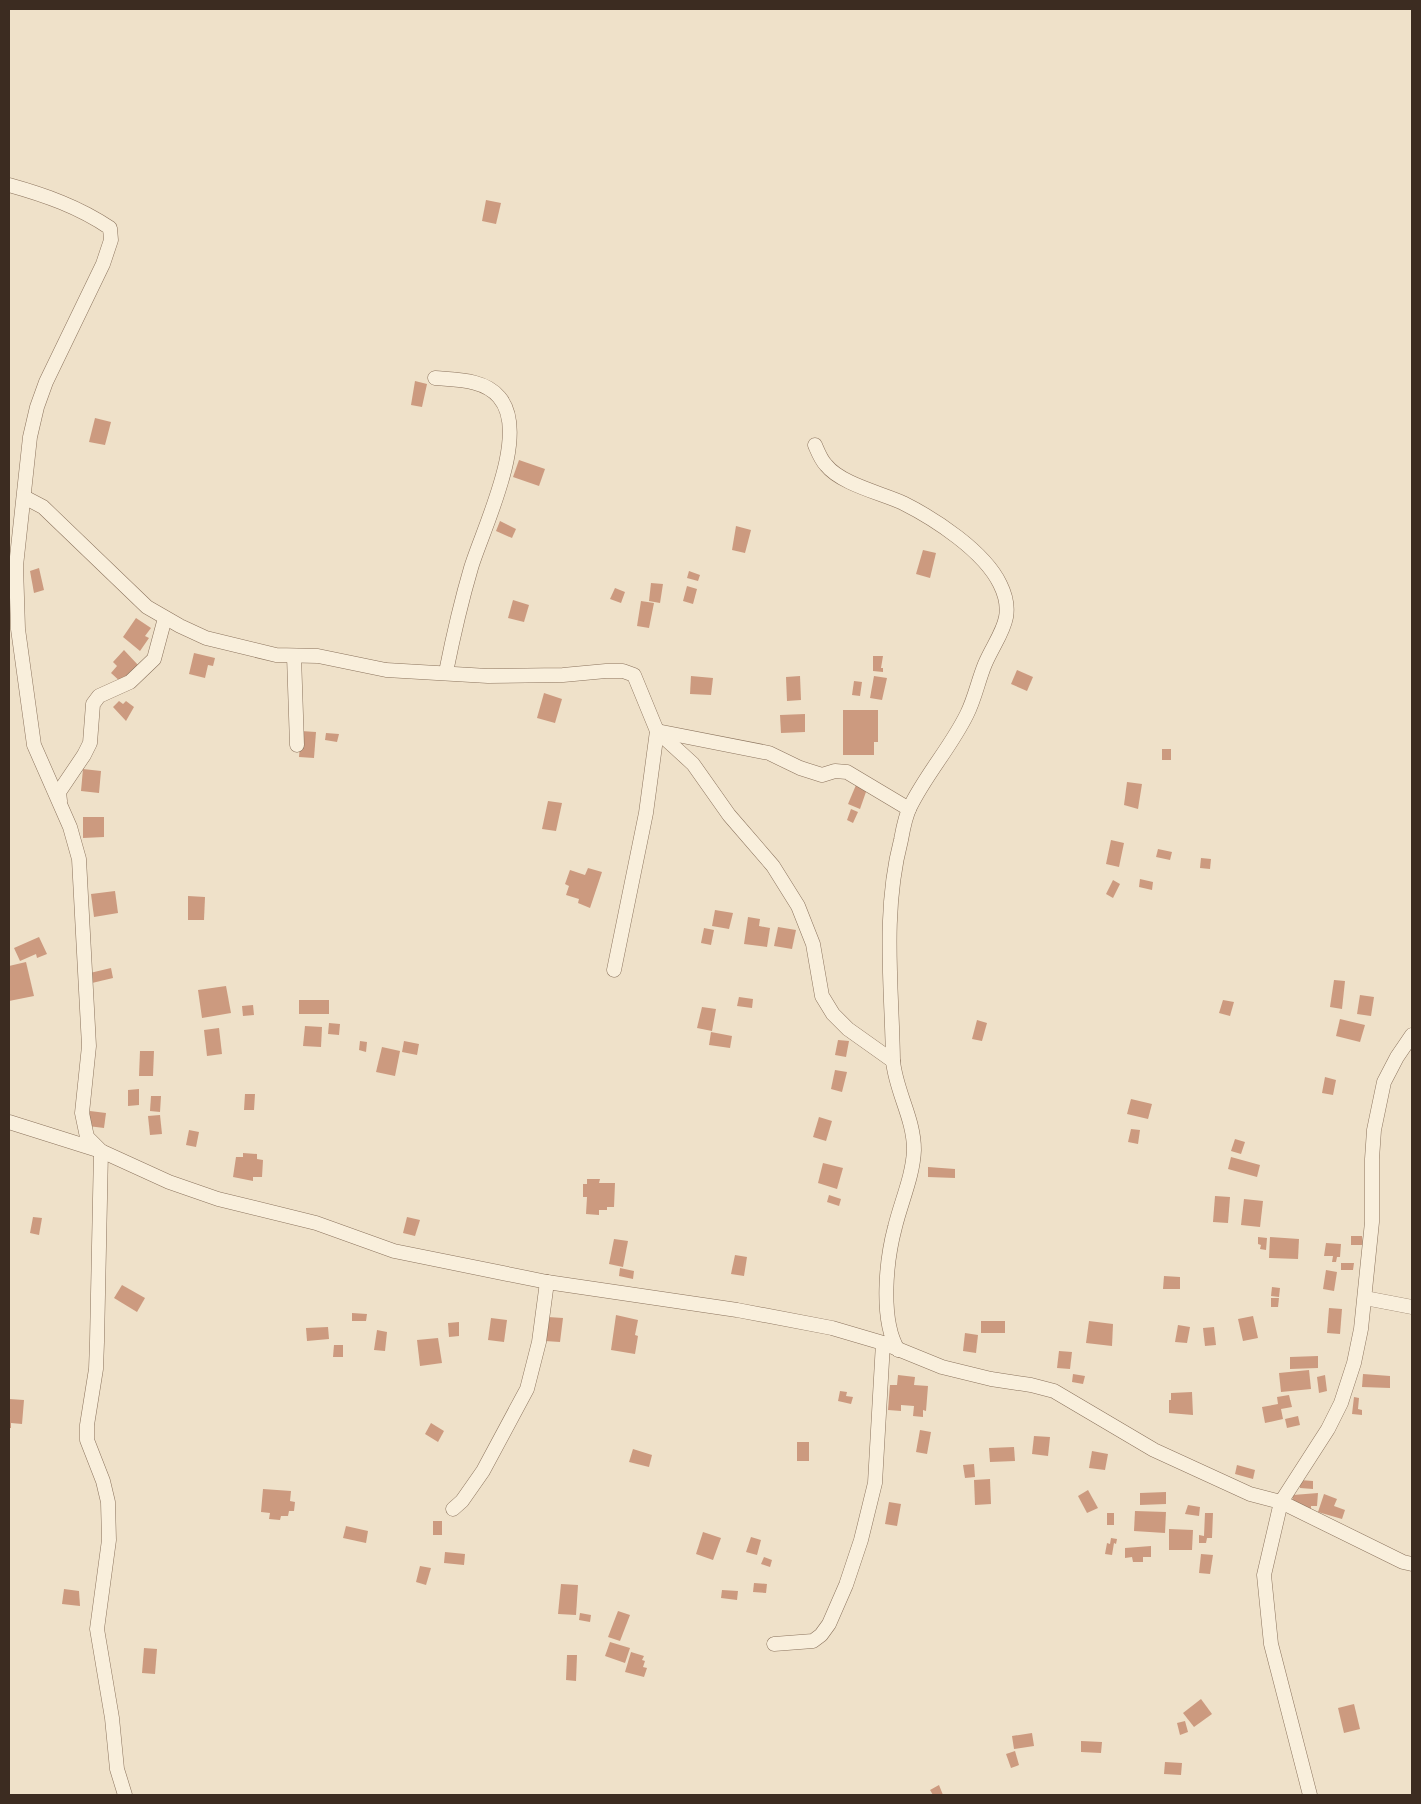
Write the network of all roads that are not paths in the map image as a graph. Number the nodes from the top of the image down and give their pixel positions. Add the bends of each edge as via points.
1 (9, 185) edge
2 (435, 378) dead end
3 (815, 445) dead end
4 (24, 497) junction
5 (165, 618) junction
6 (294, 656) junction
7 (446, 672) junction
8 (657, 731) junction
9 (297, 745) dead end
10 (61, 804) junction
11 (909, 809) junction
12 (614, 970) dead end
13 (1412, 1035) edge
14 (892, 1061) junction
15 (9, 1122) edge
16 (100, 1151) junction
17 (547, 1282) junction
18 (1365, 1298) junction
19 (1412, 1307) edge
20 (882, 1343) junction
21 (898, 1350) junction
22 (1281, 1502) junction
23 (452, 1509) dead end
24 (1412, 1564) edge
25 (774, 1644) dead end
26 (125, 1795) edge
27 (1310, 1795) edge

1 - 4 street via 80,210 110,228 111,240 37,407 30,437
2 - 7 street via 474,382 488,387 500,397 510,427 502,480 476,550
3 - 11 street via 830,470 926,515 948,530 984,563 1007,599 1008,617 984,666 967,715
4 - 5 street via 43,507 133,594
4 - 10 street via 16,566 20,644 34,745
5 - 6 street via 206,638 276,655
5 - 10 street via 154,659 130,682 99,696 93,704 90,743 59,792
6 - 7 street via 318,656 386,670
6 - 9 street
7 - 8 street via 496,676 623,671 634,676
8 - 11 street via 769,753 822,775 847,772
8 - 12 street via 646,813
8 - 14 street via 692,764 785,884 807,925 822,996 833,1014
10 - 16 street via 79,859 82,887 89,1046 82,1113 87,1137
11 - 14 street via 896,856 888,927
13 - 18 street via 1384,1082 1374,1130 1372,1222
14 - 21 street via 894,1077 910,1118 914,1152 888,1261 888,1324 891,1339
15 - 16 street
16 - 17 street via 169,1182 218,1199 316,1223 394,1251
16 - 26 street via 97,1342 87,1433 108,1502 108,1547 97,1629 117,1769
17 - 20 street via 782,1318
17 - 23 street via 539,1342 527,1389 483,1471 462,1501
18 - 19 street
18 - 22 street via 1354,1363 1341,1403
20 - 21 street
20 - 25 street via 875,1483 862,1540 846,1585 821,1635 813,1641
21 - 22 street via 950,1369 1054,1391 1162,1454 1250,1494
22 - 24 street
22 - 27 street via 1264,1575 1268,1623 1281,1690

